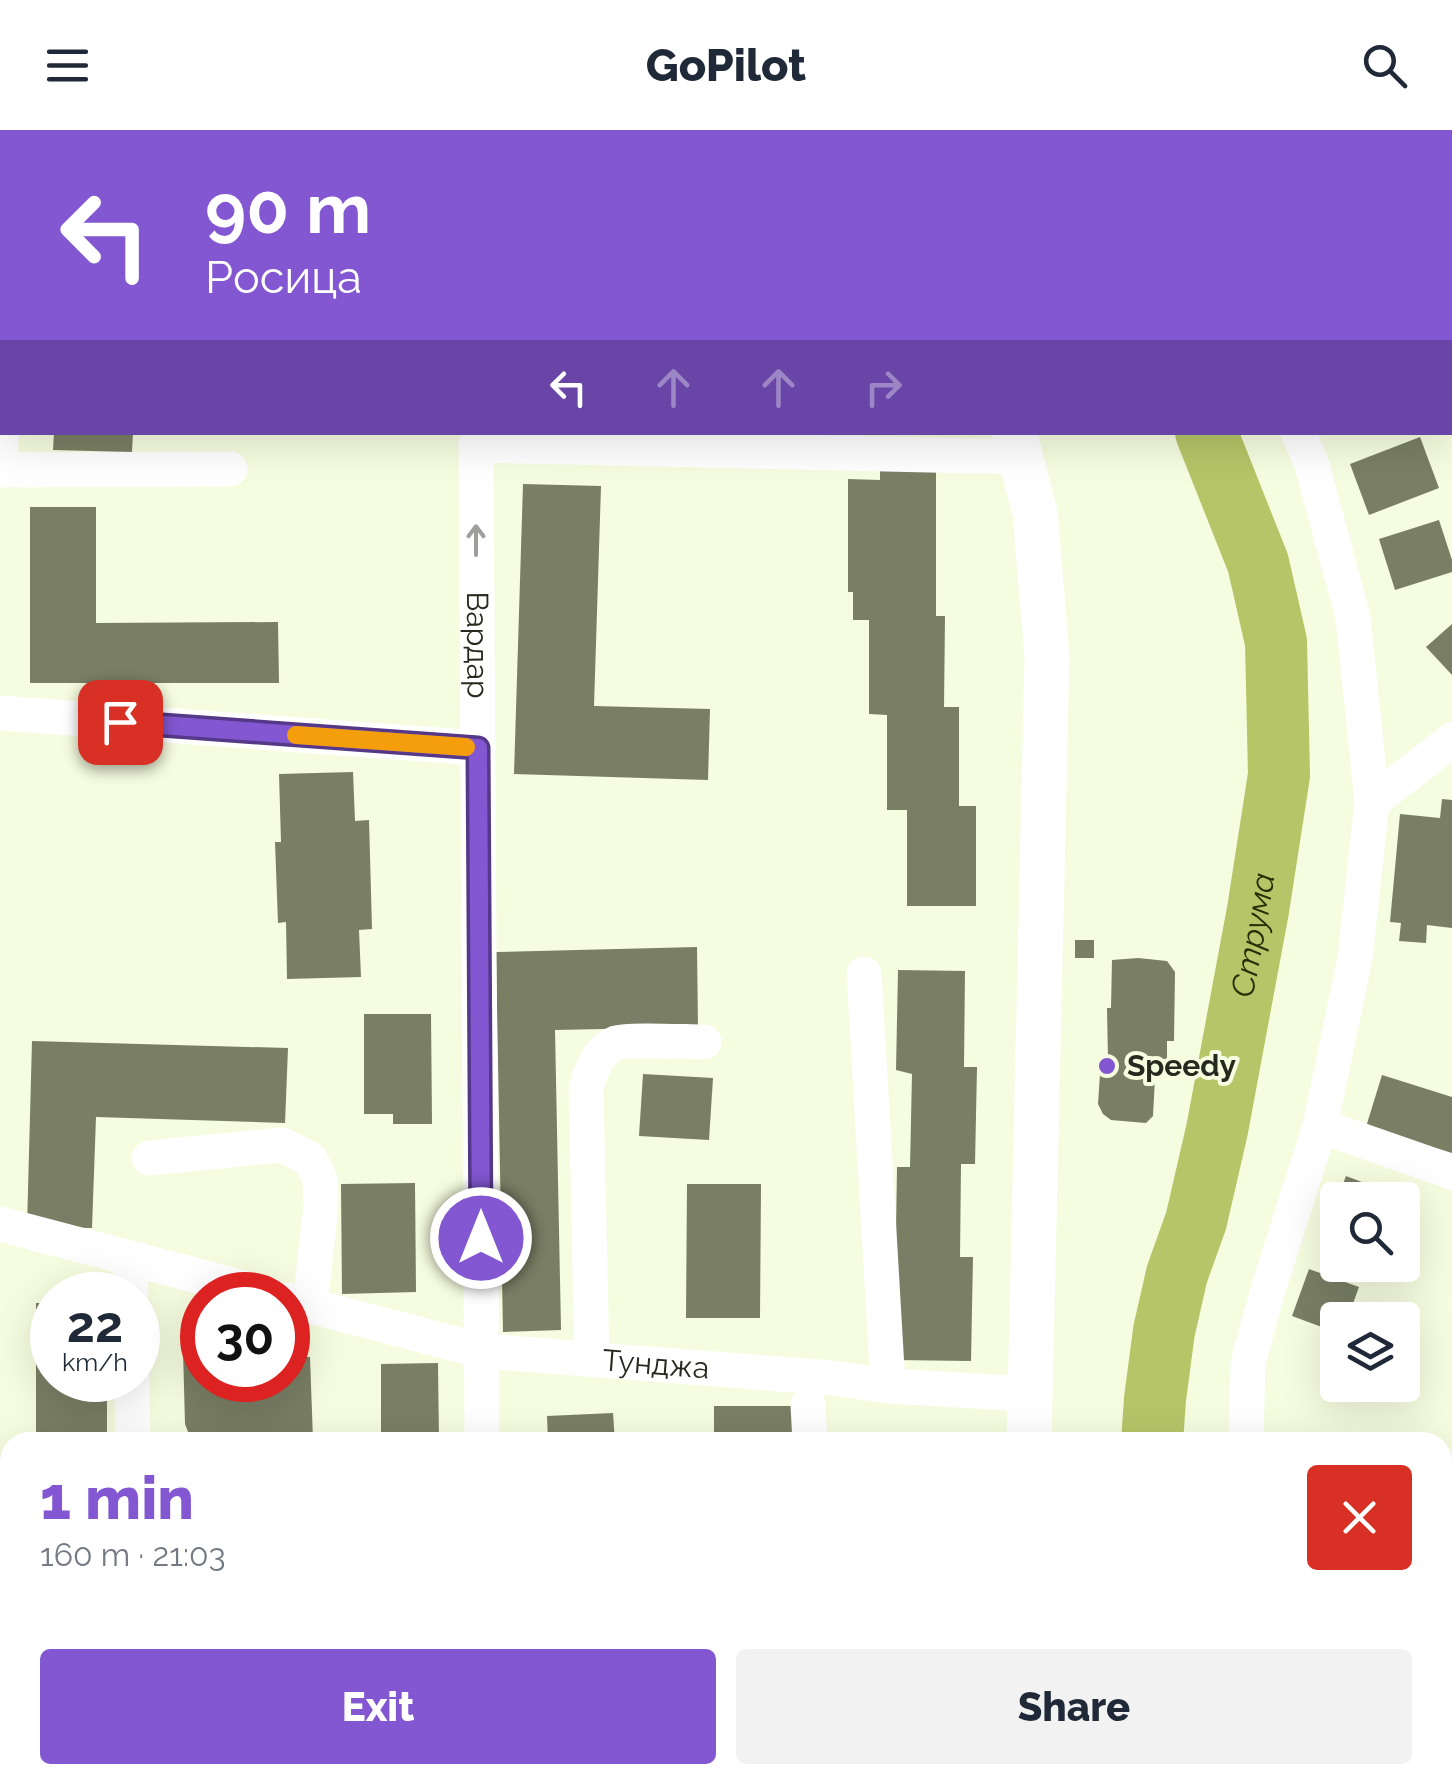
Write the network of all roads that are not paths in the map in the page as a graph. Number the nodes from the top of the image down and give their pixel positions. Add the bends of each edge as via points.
1 (1, 435) edge
2 (1299, 435) edge
3 (469, 439) edge
4 (1017, 445) edge
5 (0, 467) edge
6 (230, 470) dead end
7 (0, 713) edge
8 (1452, 740) edge
9 (478, 748) junction
10 (1372, 802) junction
11 (864, 974) dead end
12 (704, 1042) dead end
13 (1320, 1126) junction
14 (149, 1158) dead end
15 (1452, 1172) edge
16 (0, 1224) edge
17 (130, 1258) junction
18 (130, 1272) edge
19 (183, 1272) edge
20 (306, 1272) edge
21 (310, 1305) edge
22 (482, 1351) junction
23 (592, 1360) junction
24 (888, 1386) junction
25 (1029, 1394) junction
26 (132, 1402) edge
27 (808, 1405) dead end
28 (133, 1432) edge
29 (482, 1432) edge
30 (809, 1432) edge
31 (1028, 1432) edge
32 (1246, 1432) edge

1 - 5 street
2 - 10 street via 1353,617
3 - 4 street
9 -> 3 street, Вардар
4 - 25 main road via 1036,513 1047,657
5 - 6 street
7 - 9 street
8 - 10 street
9 - 22 street, Вардар
10 - 13 street via 1355,958
11 - 24 street
12 - 23 street via 618,1042 592,1069 586,1088
13 - 15 street
13 - 32 street via 1248,1363
14 - 20 street via 282,1145 310,1159 321,1205
16 - 17 street
17 - 18 street
17 - 19 street
21 - 22 street, Тунджа
22 - 23 street, Тунджа
22 - 29 street, Вардар
23 - 24 street, Тунджа
24 - 25 street, Тунджа
25 - 31 main road
26 - 28 street
27 - 30 street

